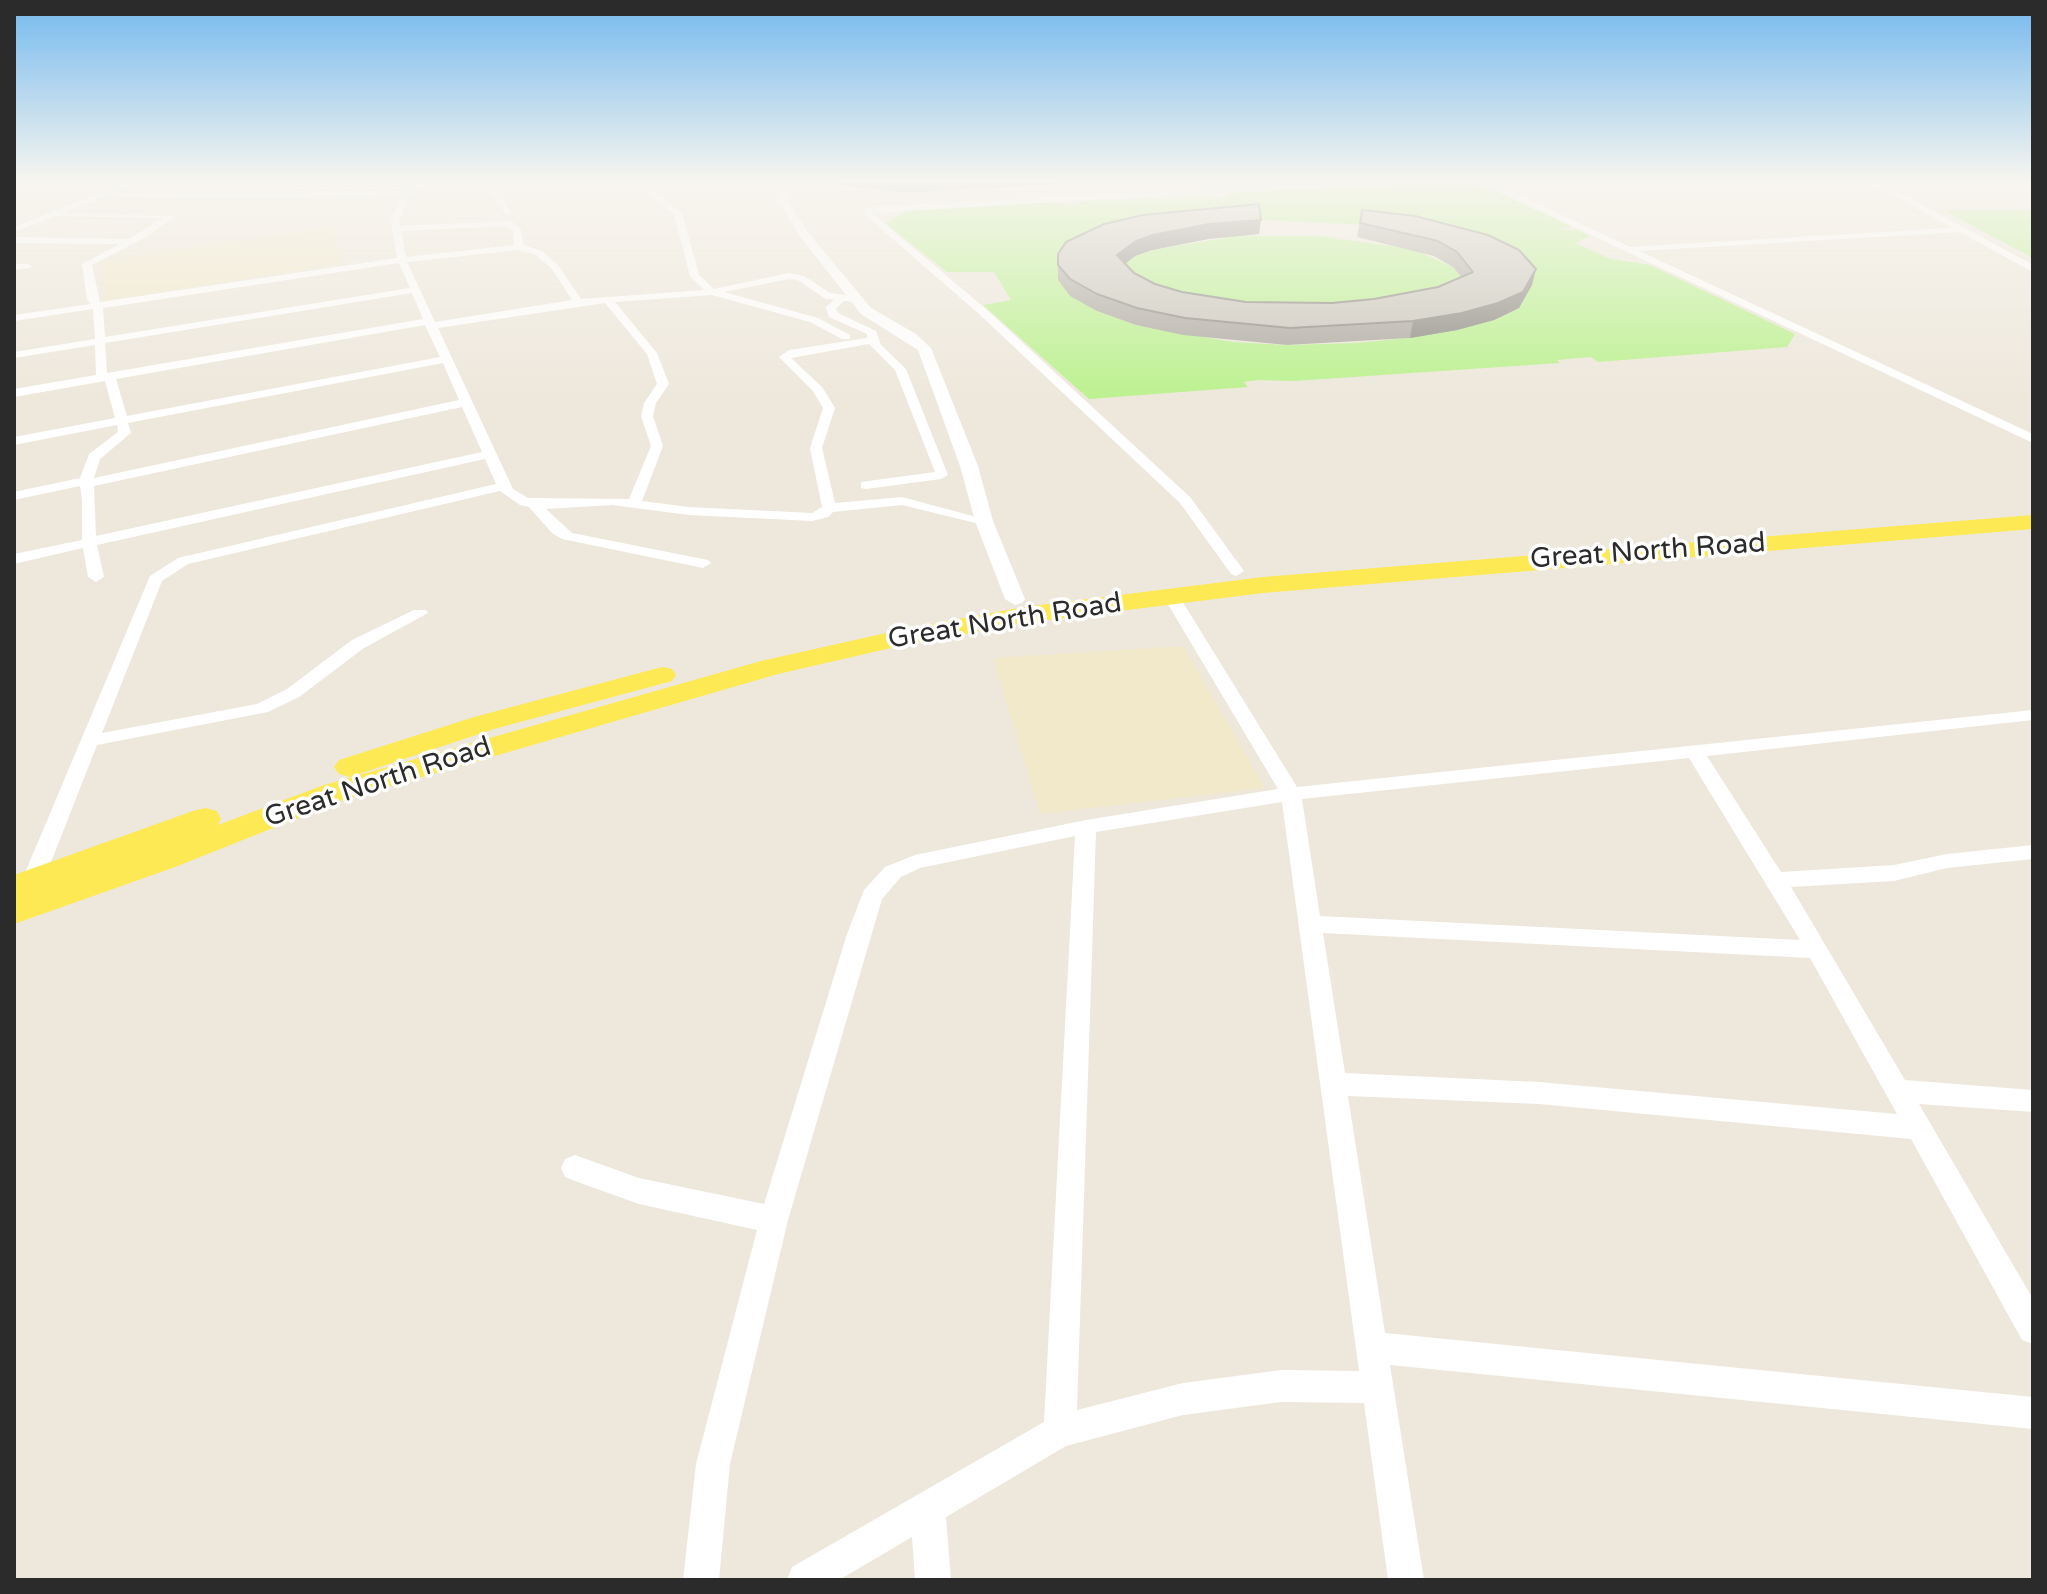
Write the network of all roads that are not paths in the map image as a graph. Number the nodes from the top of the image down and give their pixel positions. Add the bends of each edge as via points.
1 (106, 253) edge
2 (401, 253) edge
3 (462, 253) edge
4 (539, 253) edge
5 (689, 253) edge
6 (816, 253) edge
7 (916, 253) edge
8 (1638, 253) edge
9 (2004, 253) edge
10 (402, 260) junction
11 (14, 267) edge
12 (28, 267) dead end
13 (2033, 269) edge
14 (414, 290) junction
15 (712, 292) junction
16 (606, 298) junction
17 (848, 299) junction
18 (578, 302) junction
19 (98, 306) junction
20 (14, 318) edge
21 (428, 323) junction
22 (872, 340) junction
23 (101, 341) junction
24 (856, 343) junction
25 (14, 355) edge
26 (445, 359) junction
27 (106, 377) junction
28 (14, 393) edge
29 (468, 402) junction
30 (123, 420) junction
31 (2033, 439) edge
32 (14, 441) edge
33 (490, 454) junction
34 (86, 482) junction
35 (866, 485) dead end
36 (504, 486) junction
37 (14, 496) edge
38 (534, 504) junction
39 (634, 504) junction
40 (2033, 506) edge
41 (829, 508) junction
42 (984, 521) junction
43 (2033, 522) edge
44 (89, 542) junction
45 (14, 559) edge
46 (703, 563) dead end
47 (1236, 571) junction
48 (96, 577) dead end
49 (1171, 596) junction
50 (1015, 599) junction
51 (420, 613) dead end
52 (2033, 715) edge
53 (89, 741) junction
54 (1695, 751) junction
55 (1291, 794) junction
56 (1086, 827) junction
57 (2033, 852) edge
58 (1775, 880) junction
59 (23, 884) edge
60 (14, 911) edge
61 (1310, 924) junction
62 (1816, 950) junction
63 (1335, 1084) junction
64 (1897, 1091) junction
65 (2033, 1101) edge
66 (1919, 1128) junction
67 (575, 1168) dead end
68 (774, 1220) junction
69 (2033, 1329) edge
70 (1374, 1348) junction
71 (1379, 1387) junction
72 (2033, 1413) edge
73 (1060, 1431) junction
74 (928, 1508) junction
75 (701, 1580) edge
76 (805, 1580) edge
77 (933, 1580) edge
78 (1406, 1580) edge

1 - 19 street via 88,262 92,299
2 - 10 street
3 - 10 street
4 - 18 street
5 - 15 street via 695,276
6 - 17 street
7 - 47 street via 1185,500
8 - 31 street
9 - 13 street
10 - 14 street
10 - 19 street
11 - 12 street
14 - 21 street
14 - 23 street
15 - 16 street
15 - 17 street via 794,276 817,291
15 - 24 street via 814,320
16 - 18 street
16 - 39 street via 652,353 663,384 647,416 657,446
17 - 22 street via 830,311 872,333
17 - 42 street via 924,348
18 - 21 street
19 - 20 street
19 - 23 street
21 - 26 street
21 - 27 street
22 - 24 street
22 - 35 street via 900,369 942,472
23 - 25 street
23 - 27 street
24 - 41 street via 784,357 818,389 829,408 816,454
26 - 29 street
26 - 30 street
27 - 28 street
27 - 30 street
29 - 33 street
29 - 34 street
30 - 32 street
30 - 34 street via 125,433 94,457
33 - 36 street
33 - 44 street
34 - 37 street
34 - 44 street
36 - 38 street
36 - 53 street via 172,566 155,579
38 - 39 street
38 - 46 street via 567,536
39 - 41 street via 812,517
40 - 47 main road, Great North Road
41 - 42 street via 902,501
42 - 50 street
43 - 49 main road, Great North Road
44 - 45 street
44 - 48 street
47 - 50 main road, Great North Road
49 - 55 street
49 - 60 main road, Great North Road via 1013,617 771,667 335,792
50 - 59 main road, Great North Road via 759,650 484,723
51 - 53 street via 358,644 293,693 262,708
52 - 54 street
53 - 59 street
54 - 55 street
54 - 58 street
55 - 56 street
55 - 61 street
56 - 68 street via 915,862 893,872 872,896
56 - 73 street
57 - 58 street via 1894,873
58 - 62 street
61 - 62 street
61 - 63 street
62 - 64 street
63 - 66 street via 1539,1093
63 - 70 street
64 - 65 street
64 - 66 street
66 - 69 street
67 - 68 street via 639,1191
68 - 75 street via 713,1464
70 - 71 street
70 - 72 street
71 - 73 street via 1281,1386 1183,1399
71 - 78 street
73 - 74 street
74 - 76 street
74 - 77 street

